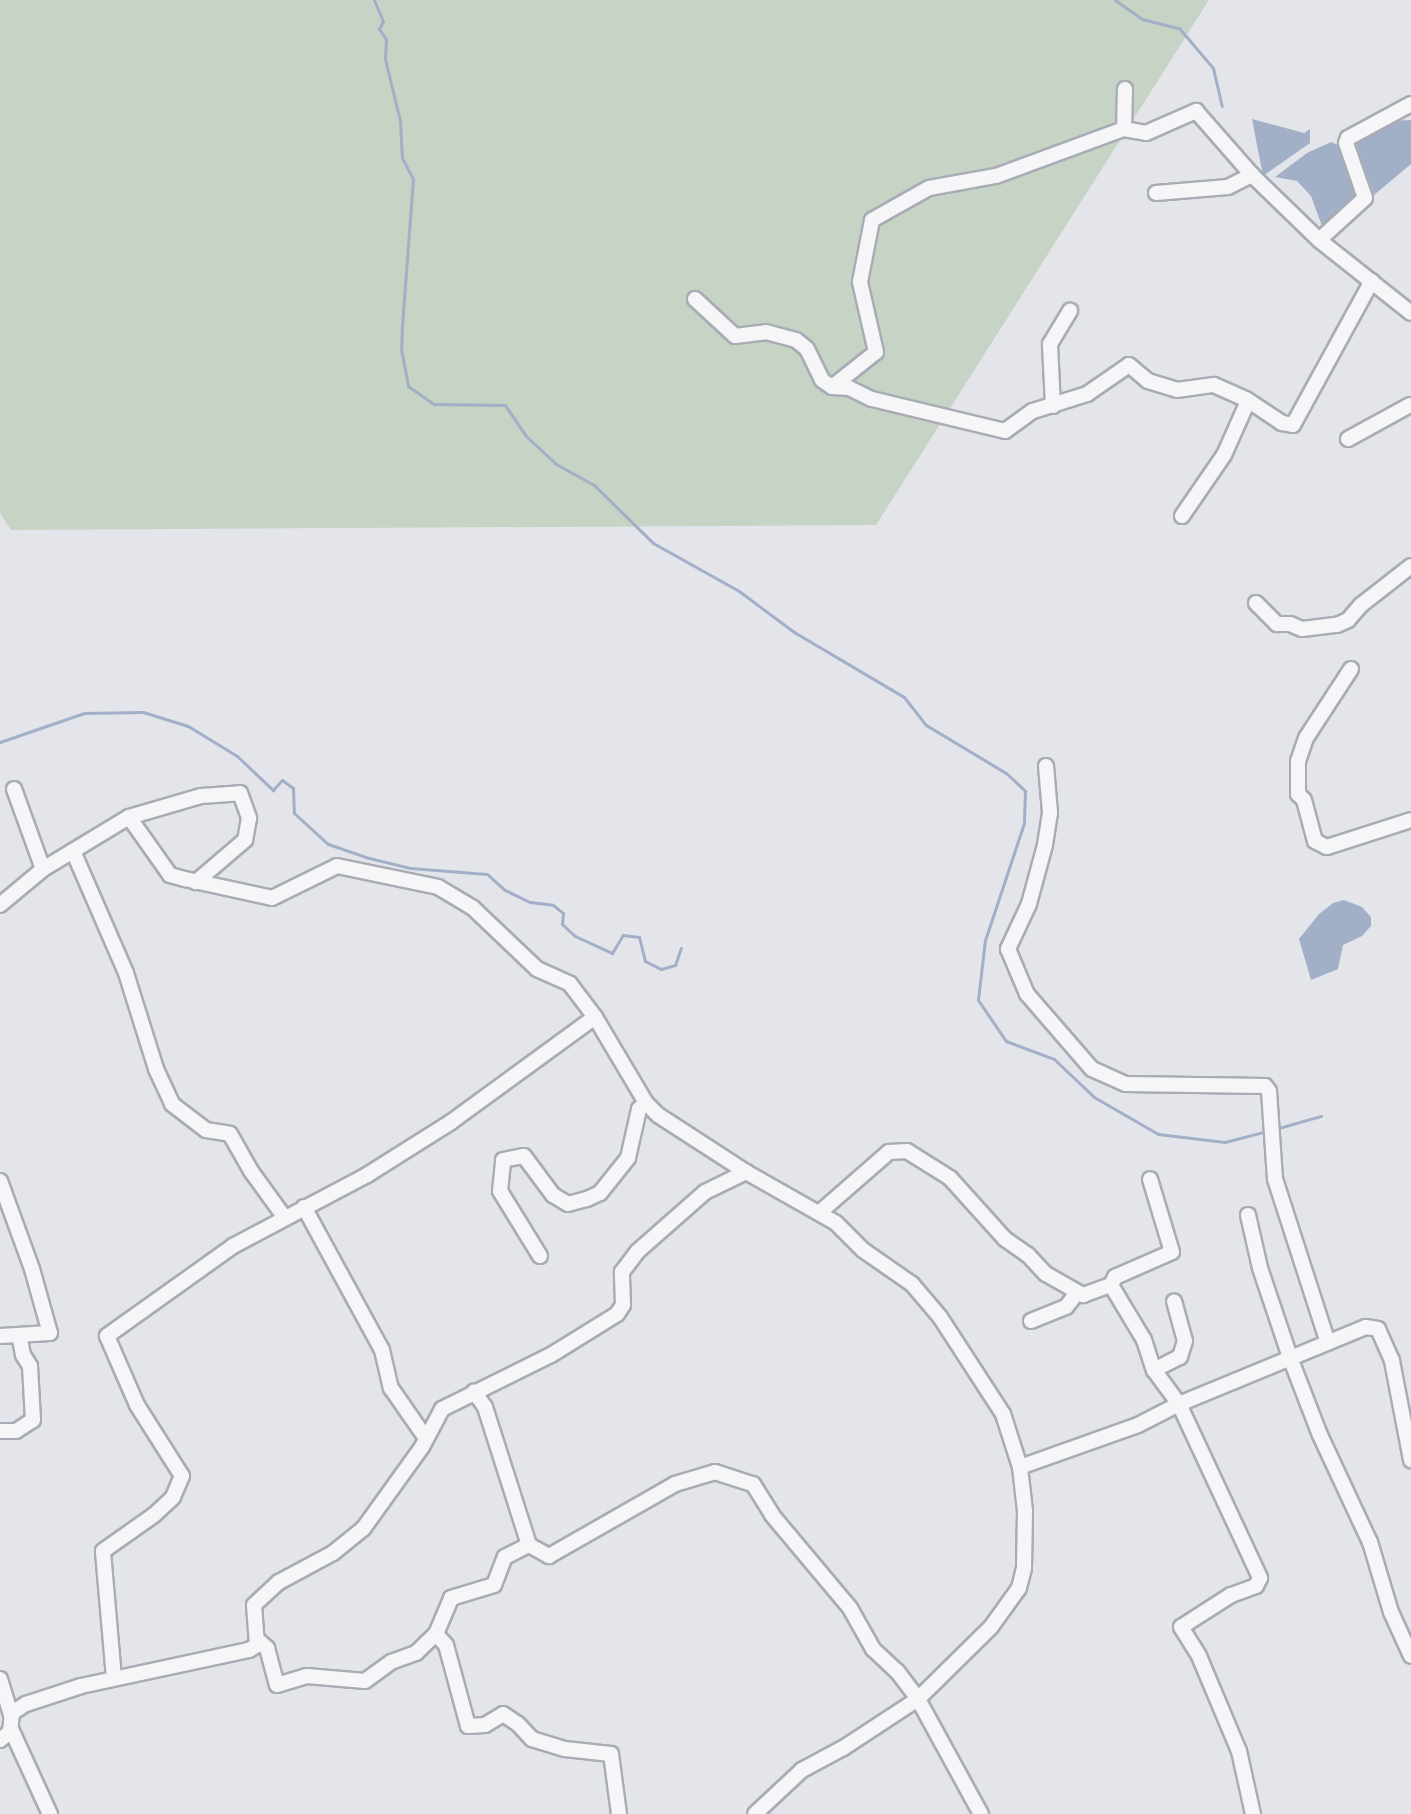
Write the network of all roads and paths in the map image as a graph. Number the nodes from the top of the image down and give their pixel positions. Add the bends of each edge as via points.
1 (1125, 89) dead end
2 (1411, 104) edge
3 (1124, 129) junction
4 (1252, 175) junction
5 (1156, 193) dead end
6 (1319, 240) junction
7 (1372, 281) junction
8 (695, 299) dead end
9 (1070, 311) dead end
10 (1411, 313) edge
11 (832, 387) junction
12 (1248, 401) junction
13 (1411, 405) edge
14 (1053, 406) junction
15 (1348, 439) dead end
16 (1182, 516) dead end
17 (1411, 566) edge
18 (1256, 603) dead end
19 (1351, 669) dead end
20 (1046, 766) dead end
21 (14, 789) dead end
22 (129, 817) junction
23 (1411, 820) edge
24 (73, 851) junction
25 (43, 869) junction
26 (196, 882) junction
27 (0, 905) edge
28 (595, 1017) junction
29 (646, 1103) junction
30 (746, 1172) junction
31 (1150, 1179) dead end
32 (0, 1181) edge
33 (304, 1207) junction
34 (819, 1213) junction
35 (1248, 1215) dead end
36 (285, 1218) junction
37 (540, 1256) dead end
38 (1111, 1285) junction
39 (1076, 1294) junction
40 (1174, 1301) dead end
41 (1031, 1321) dead end
42 (19, 1335) junction
43 (0, 1336) edge
44 (1328, 1343) junction
45 (1291, 1360) junction
46 (1154, 1370) junction
47 (474, 1392) junction
48 (1179, 1404) junction
49 (0, 1431) edge
50 (425, 1437) junction
51 (1411, 1460) edge
52 (1020, 1467) junction
53 (529, 1545) junction
54 (436, 1634) junction
55 (259, 1641) junction
56 (1411, 1656) edge
57 (114, 1678) junction
58 (0, 1679) edge
59 (918, 1699) junction
60 (11, 1722) junction
61 (0, 1740) edge
62 (50, 1814) edge
63 (619, 1814) edge
64 (755, 1814) edge
65 (981, 1814) edge
66 (1253, 1814) edge

1 - 3 street
2 - 6 street via 1348,138 1365,198
3 - 4 street via 1146,133 1196,111
3 - 11 street via 996,176 929,188 872,220 860,282 876,352
4 - 5 street via 1228,187
4 - 6 street
6 - 7 street
7 - 10 street
7 - 12 street via 1293,425
8 - 11 street via 735,336 766,332 796,340
9 - 14 street via 1050,344
11 - 14 street via 1005,431 1033,411
12 - 14 street via 1214,385 1177,390 1148,381 1129,365 1087,394
12 - 16 street via 1224,455
13 - 15 street
17 - 18 street via 1337,625 1302,629 1277,624
19 - 23 street via 1306,738 1298,761 1298,794 1315,841 1327,847
20 - 44 street via 1050,813 1045,845 1029,904 1008,949 1027,994 1092,1069 1126,1084 1265,1086 1271,1100 1275,1179
21 - 25 street
22 - 24 street
22 - 26 street via 170,875
22 - 26 street via 201,796 240,793 249,818 245,840
24 - 25 street
24 - 36 street via 126,973 172,1104 206,1130 230,1134
25 - 27 street
26 - 28 street via 272,898 337,866 438,887 473,908 537,969 570,984
28 - 29 street
28 - 33 street via 451,1122
29 - 30 street via 671,1126
29 - 37 street via 639,1109 628,1158 600,1193 587,1199 568,1204 553,1195 524,1156 503,1160 500,1191
30 - 34 street
30 - 47 street via 705,1192 629,1261 620,1282 623,1305 617,1314 551,1355
31 - 38 street via 1172,1252 1115,1277
32 - 42 street via 50,1333
33 - 36 street
33 - 50 street via 382,1350 391,1388
34 - 39 street via 889,1152 907,1151 950,1178 1005,1239
34 - 52 street via 912,1284 940,1317 1003,1414
35 - 45 street
36 - 57 street via 233,1246 107,1336 137,1405 182,1476 173,1497 103,1551
38 - 39 street
38 - 46 street via 1144,1340
39 - 41 street via 1066,1307
40 - 46 street via 1185,1341 1180,1357
42 - 43 street
42 - 49 street via 30,1366 33,1420 16,1431
44 - 45 street
44 - 51 street via 1366,1327 1378,1329 1392,1361
45 - 48 street
45 - 56 street via 1370,1542
46 - 48 street
47 - 50 street via 442,1409
47 - 53 street via 485,1407
48 - 52 street via 1138,1425
48 - 66 street via 1260,1578 1256,1586 1231,1595 1181,1627 1199,1656 1239,1751
50 - 55 street via 363,1529 333,1553 279,1582 254,1605
52 - 59 street via 1025,1511 1019,1588 991,1627
53 - 54 street via 505,1557 494,1585 451,1598
53 - 59 street via 549,1556 675,1484 715,1472 753,1484 772,1515 850,1608 873,1649
54 - 55 street via 416,1653 391,1662 365,1681 307,1676 277,1685 267,1648
54 - 63 street via 446,1645 468,1726 485,1725 503,1714 541,1743 611,1754
55 - 57 street via 249,1650
57 - 60 street via 26,1704
58 - 60 street
59 - 64 street via 802,1770
59 - 65 street
60 - 61 street
60 - 62 street

